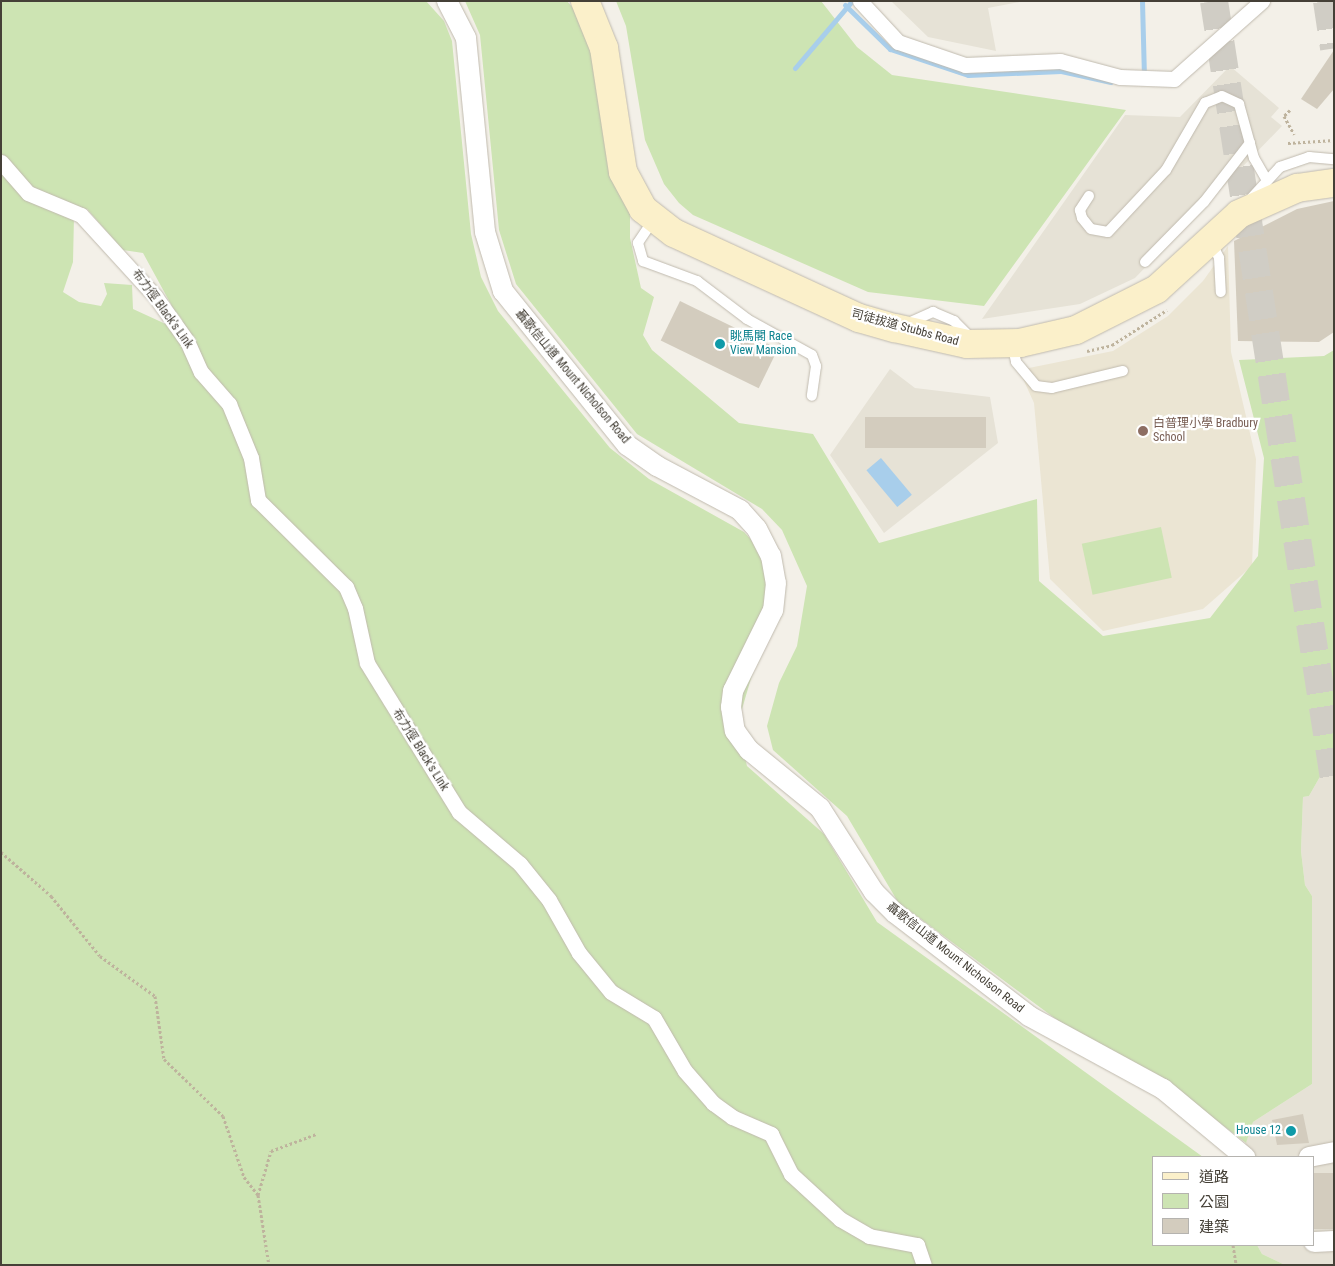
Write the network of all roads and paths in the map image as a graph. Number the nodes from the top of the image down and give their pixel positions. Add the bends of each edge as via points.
1 (447, 1) edge
2 (585, 1) edge
3 (1262, 1) edge
4 (861, 4) edge
5 (1290, 110) dead end
6 (1294, 134) dead end
7 (1334, 140) edge
8 (1250, 142) junction
9 (1288, 143) dead end
10 (1334, 159) edge
11 (1, 162) edge
12 (1266, 179) junction
13 (1334, 183) edge
14 (1089, 196) dead end
15 (1239, 214) junction
16 (654, 219) junction
17 (1211, 242) junction
18 (1144, 262) dead end
19 (1221, 292) dead end
20 (1012, 343) junction
21 (1123, 371) dead end
22 (812, 396) dead end
23 (1, 852) edge
24 (316, 1134) dead end
25 (1334, 1152) edge
26 (1243, 1156) edge
27 (1314, 1156) edge
28 (258, 1195) junction
29 (1334, 1241) edge
30 (1315, 1242) edge
31 (1232, 1246) edge
32 (269, 1265) edge
33 (924, 1265) edge
34 (1236, 1265) edge

1 - 26 street, 聶歌信山道 Mount Nicholson Road via 466,38 485,232 495,272 510,303 627,445 670,474 733,505 758,529 771,556 776,583 773,610 733,691 730,707 736,731 749,750 820,808 874,892 895,913 1029,1016 1163,1088
2 - 16 main road, 司徒拔道 Stubbs Road via 602,40 623,172 636,201
3 - 4 street via 1174,79 1120,77 1060,61 965,65 898,42
5 - 6 path via 1284,116
7 - 9 path
8 - 12 lane
8 - 14 lane via 1239,104 1231,98 1213,98 1193,117 1166,170 1108,232 1091,229 1082,218 1080,210
8 - 18 lane via 1204,202
10 - 12 lane via 1298,159
11 - 33 street, 布力徑 Black's Link via 28,193 81,215 156,296 187,341 201,372 229,404 251,458 258,500 346,587 355,608 367,663 459,812 520,864 549,900 578,953 611,992 654,1018 685,1071 713,1103 732,1117 771,1134 791,1174 840,1219 869,1236 917,1245
12 - 15 lane
13 - 15 main road, 司徒拔道 Stubbs Road via 1297,188
15 - 17 main road, 司徒拔道 Stubbs Road
16 - 20 main road, 司徒拔道 Stubbs Road via 859,318 980,344
16 - 22 lane via 638,244 643,261 697,282 747,319 812,355 816,366
17 - 19 lane via 1219,258
17 - 20 main road, 司徒拔道 Stubbs Road via 1157,289 1106,318 1054,336
20 - 21 lane via 1016,362 1036,386 1052,388
23 - 28 path via 51,896 100,956 154,996 164,1059 223,1116 244,1177
24 - 28 path via 271,1151
25 - 27 street
28 - 32 path
29 - 30 street
31 - 34 path

